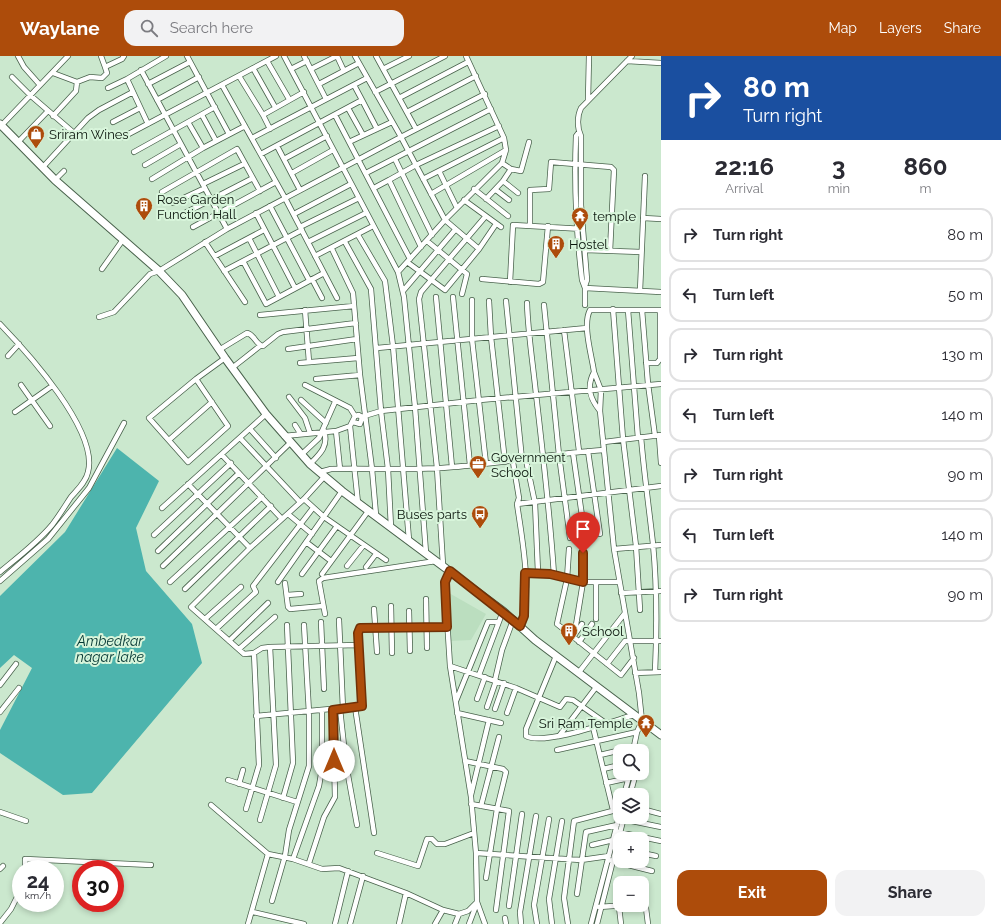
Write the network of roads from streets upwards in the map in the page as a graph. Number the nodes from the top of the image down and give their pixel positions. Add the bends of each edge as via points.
1 (18, 56) edge
2 (68, 56) edge
3 (101, 56) edge
4 (124, 56) edge
5 (166, 56) edge
6 (187, 56) edge
7 (276, 56) edge
8 (284, 56) edge
9 (304, 56) edge
10 (337, 56) edge
11 (355, 56) edge
12 (376, 56) edge
13 (409, 56) edge
14 (445, 56) edge
15 (466, 56) edge
16 (589, 56) edge
17 (632, 56) edge
18 (154, 58) edge
19 (267, 61) junction
20 (307, 61) junction
21 (627, 61) junction
22 (190, 62) junction
23 (468, 62) junction
24 (359, 63) junction
25 (661, 63) edge
26 (105, 67) junction
27 (253, 68) junction
28 (291, 68) junction
29 (311, 69) junction
30 (383, 69) junction
31 (141, 70) junction
32 (344, 71) junction
33 (53, 73) junction
34 (239, 76) junction
35 (476, 76) junction
36 (12, 77) dead end
37 (198, 77) junction
38 (367, 78) junction
39 (127, 79) junction
40 (77, 82) junction
41 (148, 84) junction
42 (319, 84) junction
43 (392, 84) junction
44 (40, 85) junction
45 (222, 85) junction
46 (354, 85) junction
47 (108, 88) dead end
48 (133, 92) junction
49 (304, 92) junction
50 (375, 92) junction
51 (207, 93) junction
52 (485, 94) junction
53 (30, 95) junction
54 (399, 98) junction
55 (289, 99) junction
56 (326, 99) junction
57 (157, 100) junction
58 (362, 100) junction
59 (588, 100) junction
60 (215, 107) junction
61 (275, 107) junction
62 (140, 108) junction
63 (311, 108) junction
64 (348, 108) junction
65 (491, 109) junction
66 (48, 111) junction
67 (407, 112) junction
68 (165, 115) junction
69 (202, 115) junction
70 (262, 115) junction
71 (335, 115) junction
72 (53, 116) junction
73 (113, 122) dead end
74 (188, 122) junction
75 (320, 122) junction
76 (392, 122) junction
77 (148, 124) junction
78 (0, 125) edge
79 (245, 126) junction
80 (498, 126) junction
81 (270, 129) junction
82 (377, 129) junction
83 (416, 129) junction
84 (173, 130) junction
85 (579, 132) junction
86 (74, 133) junction
87 (229, 134) junction
88 (363, 135) junction
89 (327, 136) junction
90 (123, 137) dead end
91 (401, 137) junction
92 (252, 138) junction
93 (504, 138) junction
94 (19, 141) junction
95 (216, 141) junction
96 (349, 142) junction
97 (529, 142) dead end
98 (181, 144) junction
99 (277, 146) junction
100 (203, 148) junction
101 (333, 150) junction
102 (506, 150) junction
103 (408, 151) junction
104 (134, 152) dead end
105 (261, 154) junction
106 (187, 157) junction
107 (284, 159) junction
108 (395, 159) junction
109 (358, 160) junction
110 (502, 163) junction
111 (244, 164) junction
112 (575, 164) junction
113 (581, 164) junction
114 (145, 165) dead end
115 (416, 165) junction
116 (43, 167) junction
117 (342, 168) junction
118 (511, 169) junction
119 (64, 171) dead end
120 (196, 172) junction
121 (401, 172) junction
122 (439, 172) junction
123 (366, 173) junction
124 (292, 174) junction
125 (645, 176) dead end
126 (253, 178) junction
127 (152, 179) dead end
128 (55, 180) junction
129 (389, 180) junction
130 (423, 180) junction
131 (276, 182) junction
132 (503, 182) junction
133 (351, 184) junction
134 (204, 186) junction
135 (446, 186) junction
136 (374, 188) junction
137 (474, 189) junction
138 (260, 190) junction
139 (300, 190) junction
140 (496, 190) junction
141 (162, 192) dead end
142 (518, 193) dead end
143 (431, 194) junction
144 (285, 198) junction
145 (359, 198) junction
146 (486, 199) junction
147 (212, 200) junction
148 (464, 200) junction
149 (509, 200) dead end
150 (172, 203) dead end
151 (270, 206) junction
152 (457, 208) junction
153 (218, 213) junction
154 (256, 213) junction
155 (366, 213) junction
156 (183, 214) dead end
157 (294, 214) junction
158 (485, 216) junction
159 (508, 216) dead end
160 (643, 218) junction
161 (661, 219) edge
162 (445, 220) junction
163 (496, 224) junction
164 (530, 225) junction
165 (373, 226) junction
166 (548, 226) junction
167 (193, 227) dead end
168 (501, 227) dead end
169 (226, 229) junction
170 (301, 229) junction
171 (576, 229) junction
172 (583, 229) junction
173 (264, 230) junction
174 (455, 230) junction
175 (358, 235) junction
176 (432, 235) junction
177 (249, 238) junction
178 (286, 239) junction
179 (466, 240) junction
180 (122, 241) junction
181 (427, 241) junction
182 (205, 242) junction
183 (308, 242) junction
184 (345, 242) junction
185 (273, 246) junction
186 (421, 247) junction
187 (332, 249) junction
188 (479, 249) junction
189 (438, 250) junction
190 (585, 250) junction
191 (610, 251) junction
192 (642, 252) junction
193 (257, 254) junction
194 (215, 256) junction
195 (315, 256) junction
196 (408, 260) junction
197 (450, 260) junction
198 (243, 261) junction
199 (461, 268) junction
200 (102, 269) dead end
201 (159, 271) junction
202 (224, 271) junction
203 (419, 271) junction
204 (398, 272) junction
205 (324, 273) junction
206 (482, 279) dead end
207 (310, 280) junction
208 (432, 280) junction
209 (510, 282) junction
210 (585, 287) junction
211 (295, 288) junction
212 (403, 291) junction
213 (640, 291) junction
214 (661, 292) edge
215 (462, 294) dead end
216 (279, 297) junction
217 (436, 297) dead end
218 (453, 297) dead end
219 (322, 298) dead end
220 (337, 298) dead end
221 (472, 300) dead end
222 (489, 301) dead end
223 (506, 301) dead end
224 (245, 302) dead end
225 (526, 304) dead end
226 (544, 304) dead end
227 (585, 305) dead end
228 (354, 306) junction
229 (613, 309) junction
230 (306, 310) junction
231 (628, 310) junction
232 (642, 310) junction
233 (660, 310) edge
234 (260, 316) dead end
235 (100, 317) dead end
236 (356, 323) junction
237 (0, 324) edge
238 (306, 328) junction
239 (587, 328) junction
240 (564, 330) junction
241 (546, 332) junction
242 (528, 333) junction
243 (509, 335) junction
244 (491, 337) junction
245 (357, 339) junction
246 (472, 339) junction
247 (457, 340) junction
248 (439, 342) junction
249 (425, 343) junction
250 (19, 344) junction
251 (409, 345) junction
252 (260, 346) junction
253 (308, 346) junction
254 (393, 346) junction
255 (377, 348) junction
256 (288, 349) dead end
257 (219, 350) junction
258 (8, 356) dead end
259 (225, 358) junction
260 (358, 358) junction
261 (309, 362) junction
262 (300, 363) dead end
263 (646, 364) junction
264 (232, 368) junction
265 (594, 372) junction
266 (360, 375) junction
267 (196, 379) junction
268 (316, 379) dead end
269 (648, 384) junction
270 (661, 384) edge
271 (21, 385) dead end
272 (304, 385) dead end
273 (52, 386) junction
274 (634, 386) junction
275 (618, 388) junction
276 (589, 390) junction
277 (601, 390) junction
278 (572, 391) junction
279 (553, 393) junction
280 (536, 395) junction
281 (517, 396) junction
282 (289, 397) dead end
283 (498, 398) junction
284 (302, 400) dead end
285 (480, 400) junction
286 (32, 401) junction
287 (212, 402) junction
288 (335, 402) junction
289 (464, 402) junction
290 (447, 404) junction
291 (432, 406) junction
292 (415, 407) junction
293 (398, 409) junction
294 (381, 411) junction
295 (600, 411) junction
296 (15, 412) dead end
297 (266, 414) junction
298 (355, 416) junction
299 (364, 416) junction
300 (124, 423) dead end
301 (326, 423) junction
302 (352, 424) junction
303 (295, 425) dead end
304 (50, 426) dead end
305 (250, 429) junction
306 (336, 430) junction
307 (324, 431) junction
308 (310, 432) junction
309 (300, 433) junction
310 (284, 436) junction
311 (658, 436) edge
312 (240, 438) junction
313 (639, 438) junction
314 (623, 439) junction
315 (169, 440) junction
316 (604, 442) junction
317 (290, 443) junction
318 (604, 450) junction
319 (579, 451) junction
320 (588, 451) junction
321 (573, 453) junction
322 (301, 454) junction
323 (222, 455) junction
324 (559, 455) junction
325 (542, 457) junction
326 (276, 458) junction
327 (524, 460) junction
328 (505, 462) junction
329 (512, 462) junction
330 (661, 463) edge
331 (231, 464) junction
332 (310, 464) junction
333 (486, 464) junction
334 (470, 465) junction
335 (266, 467) junction
336 (452, 467) junction
337 (355, 468) junction
338 (438, 468) junction
339 (340, 469) junction
340 (372, 469) junction
341 (388, 469) junction
342 (404, 469) junction
343 (420, 469) junction
344 (239, 473) junction
345 (322, 475) junction
346 (250, 483) junction
347 (188, 484) junction
348 (661, 486) edge
349 (645, 488) junction
350 (630, 489) junction
351 (342, 491) junction
352 (610, 492) junction
353 (197, 494) junction
354 (594, 494) junction
355 (262, 497) junction
356 (578, 497) junction
357 (565, 499) junction
358 (302, 501) junction
359 (549, 501) junction
360 (358, 503) junction
361 (535, 503) junction
362 (208, 504) junction
363 (517, 504) junction
364 (270, 506) junction
365 (162, 508) dead end
366 (313, 508) junction
367 (369, 510) junction
368 (218, 514) junction
369 (288, 514) junction
370 (376, 514) junction
371 (324, 517) junction
372 (282, 518) junction
373 (301, 524) junction
374 (229, 526) junction
375 (337, 526) junction
376 (391, 527) junction
377 (312, 534) junction
378 (600, 534) dead end
379 (154, 535) dead end
380 (239, 536) junction
381 (350, 536) junction
382 (570, 538) dead end
383 (409, 540) junction
384 (306, 542) junction
385 (653, 545) junction
386 (661, 545) edge
387 (363, 546) junction
388 (636, 546) junction
389 (250, 548) junction
390 (569, 549) dead end
391 (614, 549) junction
392 (158, 551) dead end
393 (318, 551) junction
394 (426, 553) junction
395 (376, 554) junction
396 (386, 560) dead end
397 (331, 561) junction
398 (436, 561) junction
399 (443, 565) junction
400 (163, 566) dead end
401 (347, 566) dead end
402 (366, 568) dead end
403 (450, 571) junction
404 (0, 572) edge
405 (538, 572) junction
406 (525, 573) junction
407 (302, 574) dead end
408 (322, 574) dead end
409 (554, 575) junction
410 (567, 579) junction
411 (0, 581) edge
412 (170, 582) dead end
413 (278, 582) dead end
414 (583, 582) junction
415 (596, 582) junction
416 (619, 582) junction
417 (284, 583) dead end
418 (241, 587) dead end
419 (186, 589) dead end
420 (661, 591) edge
421 (639, 592) junction
422 (655, 592) junction
423 (621, 593) junction
424 (301, 594) dead end
425 (287, 595) junction
426 (426, 600) dead end
427 (268, 603) dead end
428 (323, 606) junction
429 (391, 606) dead end
430 (374, 609) dead end
431 (640, 610) dead end
432 (409, 611) dead end
433 (503, 611) junction
434 (625, 613) junction
435 (325, 614) dead end
436 (275, 617) dead end
437 (596, 618) dead end
438 (205, 619) junction
439 (339, 620) dead end
440 (513, 620) junction
441 (321, 622) dead end
442 (498, 622) junction
443 (592, 624) dead end
444 (287, 625) dead end
445 (304, 625) dead end
446 (520, 626) junction
447 (376, 627) junction
448 (447, 627) junction
449 (392, 628) junction
450 (410, 628) junction
451 (427, 628) junction
452 (216, 629) junction
453 (573, 637) junction
454 (631, 640) junction
455 (659, 640) edge
456 (229, 641) junction
457 (579, 642) junction
458 (359, 645) junction
459 (287, 646) junction
460 (305, 646) junction
461 (323, 646) junction
462 (340, 646) junction
463 (270, 647) junction
464 (428, 648) dead end
465 (239, 650) junction
466 (410, 651) dead end
467 (376, 652) dead end
468 (254, 653) junction
469 (392, 653) dead end
470 (593, 653) junction
471 (556, 656) junction
472 (634, 658) junction
473 (16, 664) dead end
474 (607, 664) junction
475 (450, 666) junction
476 (467, 671) junction
477 (578, 672) junction
478 (655, 672) junction
479 (661, 672) edge
480 (636, 673) junction
481 (479, 675) junction
482 (485, 677) junction
483 (495, 680) junction
484 (504, 683) junction
485 (0, 685) edge
486 (597, 686) junction
487 (19, 688) dead end
488 (516, 688) junction
489 (324, 689) dead end
490 (538, 697) junction
491 (477, 699) dead end
492 (456, 703) junction
493 (581, 706) junction
494 (355, 707) junction
495 (487, 707) dead end
496 (341, 709) junction
497 (495, 709) dead end
498 (333, 710) junction
499 (322, 711) junction
500 (0, 712) edge
501 (291, 713) junction
502 (309, 713) junction
503 (457, 713) junction
504 (507, 713) dead end
505 (274, 714) junction
506 (634, 715) junction
507 (256, 716) junction
508 (489, 720) junction
509 (642, 721) junction
510 (501, 723) dead end
511 (606, 724) junction
512 (593, 727) junction
513 (637, 732) junction
514 (661, 735) edge
515 (560, 736) junction
516 (498, 737) dead end
517 (596, 741) junction
518 (634, 744) edge
519 (557, 750) dead end
520 (613, 753) edge
521 (600, 755) junction
522 (465, 760) junction
523 (479, 764) junction
524 (490, 767) junction
525 (613, 767) edge
526 (603, 769) junction
527 (243, 770) dead end
528 (228, 780) dead end
529 (616, 780) edge
530 (606, 783) junction
531 (239, 784) junction
532 (253, 788) junction
533 (268, 793) junction
534 (471, 797) junction
535 (283, 798) junction
536 (297, 802) junction
537 (471, 804) junction
538 (211, 805) dead end
539 (481, 806) junction
540 (246, 809) dead end
541 (496, 809) junction
542 (613, 810) joint
543 (649, 811) edge
544 (0, 812) edge
545 (522, 814) dead end
546 (661, 814) edge
547 (536, 816) dead end
548 (549, 819) dead end
549 (260, 820) dead end
550 (26, 821) dead end
551 (562, 821) dead end
552 (620, 824) edge
553 (649, 824) edge
554 (357, 825) dead end
555 (617, 825) joint
556 (661, 827) edge
557 (618, 832) joint
558 (374, 833) dead end
559 (474, 833) junction
560 (649, 838) edge
561 (613, 840) edge
562 (661, 841) edge
563 (592, 845) dead end
564 (377, 853) dead end
565 (476, 853) junction
566 (488, 853) junction
567 (613, 853) edge
568 (268, 854) junction
569 (503, 854) junction
570 (649, 854) edge
571 (285, 856) junction
572 (515, 856) junction
573 (656, 856) dead end
574 (529, 857) junction
575 (543, 858) junction
576 (293, 859) junction
577 (555, 859) junction
578 (610, 859) junction
579 (25, 860) edge
580 (50, 860) edge
581 (568, 860) junction
582 (581, 860) junction
583 (613, 860) edge
584 (64, 861) edge
585 (309, 863) junction
586 (151, 864) dead end
587 (640, 868) edge
588 (348, 871) junction
589 (652, 871) dead end
590 (363, 876) junction
591 (486, 878) dead end
592 (406, 893) junction
593 (577, 894) dead end
594 (272, 901) dead end
595 (477, 902) junction
596 (509, 906) dead end
597 (12, 907) edge
598 (598, 907) junction
599 (613, 907) edge
600 (443, 910) junction
601 (496, 910) dead end
602 (253, 912) junction
603 (620, 912) edge
604 (646, 912) edge
605 (459, 914) junction
606 (505, 918) dead end
607 (0, 923) edge
608 (248, 924) edge
609 (304, 924) edge
610 (335, 924) edge
611 (350, 924) edge
612 (399, 924) edge
613 (435, 924) edge
614 (455, 924) edge
615 (469, 924) edge
616 (484, 924) edge
617 (506, 924) edge
618 (521, 924) edge
619 (537, 924) edge
620 (552, 924) edge
621 (568, 924) edge
622 (592, 924) edge
623 (597, 924) edge
624 (621, 924) edge
625 (648, 924) edge

1 - 44 street
2 - 33 street
3 - 26 street
4 - 26 street via 122,60
5 - 18 street
6 - 22 street
7 - 19 street
8 - 28 street
9 - 20 street
10 - 29 street
10 - 32 street
11 - 24 street
12 - 30 street
13 - 30 street
14 - 43 street
15 - 23 street
16 - 59 street
17 - 21 street
18 - 31 street
19 - 27 street
19 - 55 street
20 - 28 street
20 - 29 street
21 - 25 street
21 - 59 street
22 - 37 street
22 - 41 street
23 - 35 street
23 - 54 street
24 - 32 street
24 - 38 street
26 - 40 street via 107,73 102,78 90,77
27 - 34 street
27 - 61 street
28 - 49 street
29 - 42 street
30 - 43 street
31 - 39 street
31 - 41 street
32 - 42 street
33 - 40 street
33 - 44 street
34 - 45 street
34 - 70 street
35 - 52 street
35 - 67 street
36 - 53 street
37 - 51 street
37 - 57 street
38 - 46 street
38 - 50 street
39 - 47 street
39 - 48 street
40 - 72 street via 76,91
41 - 57 street
42 - 56 street
43 - 50 street
43 - 54 street
44 - 53 street
45 - 51 street
45 - 79 street
46 - 56 street
46 - 58 street
48 - 62 street
48 - 86 street via 99,110
49 - 55 street
49 - 63 street
50 - 76 street
51 - 60 street
51 - 68 street
52 - 65 street
52 - 83 street
53 - 66 street
53 - 78 street
54 - 67 street
55 - 61 street
56 - 63 street
57 - 68 street
58 - 64 street
58 - 82 street
59 - 85 street via 579,112
60 - 69 street
60 - 87 street
61 - 70 street
62 - 73 street
62 - 77 street
63 - 75 street
63 - 81 street
64 - 71 street
64 - 88 street
65 - 80 street
65 - 103 street
66 - 72 street
66 - 94 street
67 - 83 street
68 - 77 street
68 - 84 street
69 - 74 street
69 - 95 street
70 - 81 street
71 - 75 street
71 - 96 street
72 - 86 street
74 - 84 street
74 - 100 street
75 - 89 street
75 - 99 street
76 - 82 street
76 - 91 street
77 - 90 street
78 - 94 street
79 - 87 street
79 - 92 street
80 - 93 street
80 - 115 street
81 - 92 street
82 - 88 street
83 - 91 street
84 - 98 street
84 - 104 street
85 - 112 street via 576,136
85 - 113 street
86 - 116 street
87 - 95 street
88 - 96 street
89 - 101 street
89 - 107 street
91 - 103 street
91 - 109 street
92 - 105 street
93 - 102 street
93 - 122 street
94 - 116 street
95 - 100 street
96 - 109 street
97 - 118 street via 523,169 518,172
98 - 106 street
98 - 114 street
99 - 105 street
99 - 107 street
100 - 106 street
101 - 117 street
101 - 124 street
102 - 110 street
102 - 135 street
103 - 108 street
103 - 115 street
105 - 131 street
106 - 120 street
106 - 127 street
107 - 124 street
108 - 121 street
108 - 123 street
109 - 117 street
109 - 123 street
110 - 118 street
110 - 137 street
111 - 120 street via 237,149
111 - 126 street
111 - 134 street
112 - 113 street
112 - 164 street via 551,162 550,189 530,190
112 - 171 street
113 - 172 street
113 - 191 street via 611,167 614,170
115 - 121 street
115 - 130 street
116 - 128 street
117 - 133 street
117 - 139 street
118 - 132 street
119 - 128 street
120 - 134 street
120 - 141 street
121 - 129 street
121 - 176 street
122 - 130 street
122 - 135 street
123 - 136 street
124 - 139 street
125 - 160 street
126 - 138 street
126 - 147 street
128 - 180 street
129 - 136 street
129 - 186 street
130 - 143 street
131 - 138 street
131 - 144 street
132 - 140 street
132 - 142 street
133 - 145 street
133 - 157 street
134 - 147 street
134 - 150 street
135 - 143 street
135 - 152 street
136 - 196 street
137 - 146 street
137 - 148 street
138 - 153 street
139 - 144 street
140 - 146 street
140 - 149 street
143 - 162 street
144 - 151 street
144 - 157 street
145 - 155 street
145 - 170 street
146 - 159 street
147 - 153 street
147 - 156 street
148 - 152 street
148 - 158 street
151 - 154 street
151 - 178 street
152 - 162 street
153 - 167 street
153 - 169 street
154 - 169 street
154 - 173 street
155 - 165 street
155 - 183 street
157 - 170 street
158 - 163 street
158 - 179 street
160 - 161 street
160 - 192 street
162 - 174 street
162 - 176 street
163 - 168 street
163 - 188 street
164 - 166 street
164 - 209 street via 513,224
165 - 175 street
165 - 204 street
166 - 171 street
166 - 209 street via 543,282
169 - 182 street
170 - 178 street
170 - 183 street
171 - 172 street
171 - 210 street
172 - 190 street
173 - 177 street
173 - 185 street
174 - 179 street
174 - 189 street
175 - 184 street
175 - 254 street via 384,281
176 - 181 street
177 - 193 street
177 - 194 street
178 - 185 street
178 - 207 street
179 - 188 street
179 - 197 street
180 - 200 street
180 - 201 street
181 - 186 street
181 - 189 street
182 - 194 street
182 - 201 street
183 - 195 street
184 - 187 street
184 - 255 street via 371,289
185 - 193 street
185 - 211 street
186 - 196 street
187 - 195 street
187 - 228 street via 353,293
188 - 199 street
189 - 197 street
189 - 203 street
190 - 191 street
190 - 210 street
191 - 192 street
192 - 213 street
193 - 198 street
193 - 216 street
194 - 202 street
195 - 205 street
196 - 203 street
196 - 204 street
197 - 199 street
197 - 208 street
198 - 202 street
198 - 216 street via 266,304
199 - 208 street via 445,290
199 - 215 street via 467,274
201 - 235 street via 150,274 114,312
201 - 257 street via 182,295
202 - 224 street
203 - 208 street
203 - 212 street
204 - 212 street
205 - 207 street
205 - 220 street
206 - 209 street
207 - 211 street
207 - 219 street
208 - 249 street via 421,292 419,299
210 - 213 street
210 - 227 street
211 - 216 street
212 - 251 street
213 - 214 street
217 - 248 street
218 - 247 street
221 - 246 street
222 - 244 street
223 - 243 street
225 - 242 street
226 - 241 street
228 - 230 street
228 - 236 street
229 - 231 street
229 - 239 street via 590,310
229 - 275 street
230 - 234 street
230 - 238 street
231 - 232 street
231 - 274 street
232 - 233 street
232 - 263 street
233 - 263 street via 660,359 657,363
236 - 238 street
236 - 245 street
237 - 250 street
238 - 252 street via 278,334
238 - 253 street
239 - 240 street
239 - 265 street
240 - 241 street
240 - 278 street
241 - 242 street
241 - 279 street
242 - 243 street
242 - 280 street
243 - 244 street
243 - 281 street
244 - 246 street
244 - 283 street
245 - 253 street
245 - 260 street
246 - 247 street
246 - 285 street
247 - 248 street
247 - 289 street
248 - 249 street
248 - 290 street
249 - 251 street
249 - 291 street
250 - 258 street
250 - 273 street via 36,362
251 - 254 street
251 - 292 street
252 - 257 street via 248,333
252 - 264 street
253 - 256 street
253 - 261 street
254 - 255 street
254 - 293 street
255 - 294 street
257 - 259 street
259 - 264 street
259 - 267 street
260 - 261 street
260 - 266 street
261 - 262 street
263 - 269 street
264 - 297 street
265 - 276 street
265 - 277 street
266 - 268 street
266 - 299 street
267 - 287 street
267 - 315 street via 149,418
269 - 270 street
269 - 274 street
269 - 311 street
271 - 286 street
272 - 288 street
273 - 286 street
273 - 404 street via 78,424 87,450 88,472 52,525
274 - 275 street
274 - 313 street
275 - 277 street
275 - 314 street
276 - 277 street
276 - 278 street
276 - 295 street
277 - 295 street
278 - 279 street
278 - 319 street
279 - 280 street
279 - 324 street
280 - 281 street
280 - 325 street
281 - 283 street
281 - 327 street
282 - 308 street via 305,418
283 - 285 street
283 - 328 street
284 - 301 street
285 - 289 street
285 - 333 street
286 - 296 street
286 - 304 street
287 - 315 street
287 - 315 street via 228,426 188,462
288 - 298 street via 350,408
288 - 301 street
289 - 290 street
289 - 334 street
290 - 291 street
290 - 336 street
291 - 292 street
291 - 338 street
292 - 293 street
292 - 343 street
293 - 294 street
293 - 342 street
294 - 299 street
294 - 341 street
295 - 316 street
297 - 305 street
297 - 310 street
298 - 299 street
298 - 302 street
299 - 302 street via 360,424
299 - 340 street
300 - 411 street via 89,488 48,540
301 - 307 street
302 - 306 street
302 - 337 street
303 - 309 street
305 - 312 street
305 - 326 street
306 - 307 street
306 - 339 street
307 - 308 street
307 - 322 street via 316,443
307 - 332 street via 324,447
308 - 309 street
309 - 310 street
310 - 317 street
311 - 313 street
311 - 330 street
312 - 323 street
312 - 335 street
313 - 314 street
313 - 349 street
314 - 316 street
314 - 350 street
316 - 318 street
317 - 322 street
317 - 326 street
318 - 320 street
318 - 352 street
319 - 320 street
319 - 321 street
320 - 354 street
321 - 324 street
321 - 356 street
322 - 332 street
323 - 331 street
323 - 347 street
324 - 325 street
324 - 357 street
325 - 327 street
325 - 359 street
326 - 335 street
327 - 329 street
327 - 361 street
328 - 329 street
328 - 333 street
329 - 363 street via 519,498
331 - 344 street
331 - 353 street
332 - 345 street
333 - 334 street
334 - 336 street
335 - 346 street
335 - 358 street
336 - 338 street
337 - 339 street
337 - 340 street
337 - 360 street
338 - 343 street
338 - 399 street
339 - 345 street via 326,470
340 - 341 street
340 - 370 street
341 - 342 street
341 - 376 street
342 - 343 street
342 - 383 street
343 - 394 street
344 - 346 street
344 - 362 street
345 - 351 street
345 - 358 street
346 - 355 street
346 - 368 street
347 - 353 street
347 - 365 street
348 - 349 street
349 - 350 street
349 - 385 street
350 - 352 street
350 - 388 street
351 - 360 street
351 - 371 street
352 - 354 street
352 - 391 street
353 - 362 street
353 - 379 street
354 - 356 street
354 - 378 street
355 - 364 street
355 - 374 street
356 - 357 street
356 - 414 street via 584,538
357 - 359 street
357 - 382 street
358 - 366 street
358 - 369 street
359 - 361 street
359 - 409 street
360 - 367 street
361 - 363 street
361 - 405 street
362 - 368 street
362 - 392 street
363 - 406 street
364 - 372 street
364 - 380 street
366 - 371 street
366 - 373 street
367 - 370 street
367 - 381 street
368 - 374 street
368 - 400 street
369 - 372 street
369 - 373 street
370 - 376 street
371 - 375 street
371 - 377 street
372 - 389 street
373 - 377 street
373 - 452 street via 253,586 256,592
374 - 380 street
374 - 412 street
375 - 381 street
375 - 393 street
376 - 383 street
377 - 384 street
380 - 389 street
380 - 419 street
381 - 387 street
381 - 397 street
383 - 394 street
384 - 393 street
384 - 413 street
385 - 386 street
385 - 388 street
385 - 422 street
387 - 395 street
387 - 401 street
388 - 391 street
388 - 421 street
389 - 438 street via 191,607
390 - 410 street
391 - 416 street
393 - 397 street
393 - 407 street
394 - 398 street
395 - 396 street
395 - 402 street
397 - 408 street
398 - 399 street
398 - 428 street via 323,578 319,581
399 - 403 street
403 - 433 street
403 - 448 street via 445,582
405 - 406 street
405 - 409 street
406 - 446 street via 524,616
409 - 410 street
410 - 414 street
410 - 453 street via 557,622
414 - 415 street
414 - 453 street via 579,625
415 - 416 street
415 - 437 street
416 - 423 street
417 - 425 street
418 - 438 street
420 - 422 street
421 - 422 street
421 - 423 street
421 - 431 street
422 - 455 street
423 - 434 street
424 - 425 street
425 - 428 street via 290,609
426 - 451 street
427 - 456 street
428 - 435 street
429 - 449 street
430 - 447 street
432 - 450 street
433 - 440 street
433 - 442 street
434 - 454 street
434 - 470 street
436 - 465 street
438 - 452 street
439 - 462 street
440 - 446 street
440 - 483 street
441 - 461 street
442 - 476 street via 488,622
442 - 481 street
443 - 457 street
444 - 459 street
445 - 460 street
446 - 471 street
447 - 449 street
447 - 458 street via 360,628
447 - 467 street
448 - 451 street
448 - 475 street
449 - 450 street
449 - 469 street
450 - 451 street
450 - 466 street
451 - 464 street
452 - 456 street
453 - 457 street
454 - 455 street
454 - 472 street
454 - 474 street via 625,640
455 - 478 street
456 - 465 street
457 - 470 street
458 - 462 street
458 - 494 street via 362,706
459 - 460 street
459 - 463 street
459 - 501 street
460 - 461 street
460 - 502 street
461 - 462 street
461 - 489 street
462 - 496 street
463 - 468 street
463 - 505 street
465 - 468 street via 244,654
468 - 507 street
470 - 474 street
470 - 477 street
471 - 477 street
471 - 490 street
472 - 474 street via 621,675
472 - 480 street
473 - 485 street
475 - 476 street
475 - 492 street
476 - 481 street
476 - 492 street
477 - 486 street
478 - 479 street
478 - 480 street
480 - 509 street
481 - 482 street
482 - 483 street
482 - 491 street
483 - 484 street
483 - 495 street
484 - 488 street
484 - 497 street
486 - 493 street
486 - 506 street
487 - 500 street
488 - 490 street
488 - 504 street
490 - 493 street via 560,707 569,698
490 - 515 street via 526,729 526,736 551,739
492 - 503 street
493 - 511 street
493 - 515 street
494 - 496 street
494 - 558 street
496 - 498 street
496 - 554 street via 346,764
498 - 499 street
498 - 585 street via 335,797 324,817
499 - 502 street
499 - 576 street via 322,768 319,786
501 - 502 street
501 - 505 street
501 - 535 street via 293,763
502 - 536 street via 309,766
503 - 508 street
503 - 522 street
505 - 507 street
505 - 533 street via 276,765
506 - 509 street
506 - 511 street
507 - 532 street via 259,765
508 - 510 street
508 - 523 street
509 - 513 street
509 - 514 street
511 - 512 street
512 - 515 street
512 - 517 street
513 - 517 street
513 - 518 street
516 - 524 street
517 - 519 street
517 - 521 street
520 - 521 street
521 - 526 street
522 - 523 street
522 - 534 street
523 - 524 street
523 - 534 street
524 - 539 street
524 - 541 street via 504,769 506,772
525 - 526 street
526 - 530 street
527 - 531 street
528 - 531 street
529 - 530 street
530 - 542 street
531 - 532 street
532 - 533 street
532 - 540 street
533 - 535 street
533 - 549 street
534 - 537 street
535 - 536 street
536 - 571 street
537 - 539 street
537 - 559 street
538 - 568 street
539 - 541 street
541 - 566 street
541 - 569 street via 509,811
542 - 581 street via 575,820
543 - 546 street
544 - 550 street
545 - 572 street
547 - 574 street
548 - 575 street
551 - 577 street
552 - 557 street
553 - 556 street
555 - 557 street
555 - 582 street via 586,832
559 - 564 street via 445,844 437,844 432,839 427,839 418,866
559 - 565 street
560 - 562 street
561 - 563 street
565 - 566 street
565 - 595 street
566 - 569 street
566 - 591 street
567 - 578 street
568 - 571 street
568 - 602 street
569 - 572 street
569 - 601 street
570 - 573 street
571 - 576 street
571 - 594 street
572 - 574 street
572 - 596 street
574 - 575 street
574 - 618 street via 520,912
575 - 577 street
575 - 619 street via 534,905
576 - 585 street
577 - 581 street
577 - 620 street via 549,899
578 - 582 street
578 - 583 street
578 - 598 street
579 - 580 street
581 - 582 street
581 - 621 street via 564,898
582 - 593 street
584 - 586 street
585 - 588 street via 322,869 339,868
587 - 589 street
588 - 590 street
588 - 610 street
590 - 592 street
590 - 611 street
592 - 600 street
592 - 612 street
595 - 605 street
595 - 615 street
595 - 616 street
597 - 607 street
598 - 599 street
598 - 622 street
598 - 623 street
600 - 605 street
600 - 613 street
602 - 608 street
602 - 609 street
603 - 624 street
604 - 625 street
605 - 614 street
606 - 617 street

